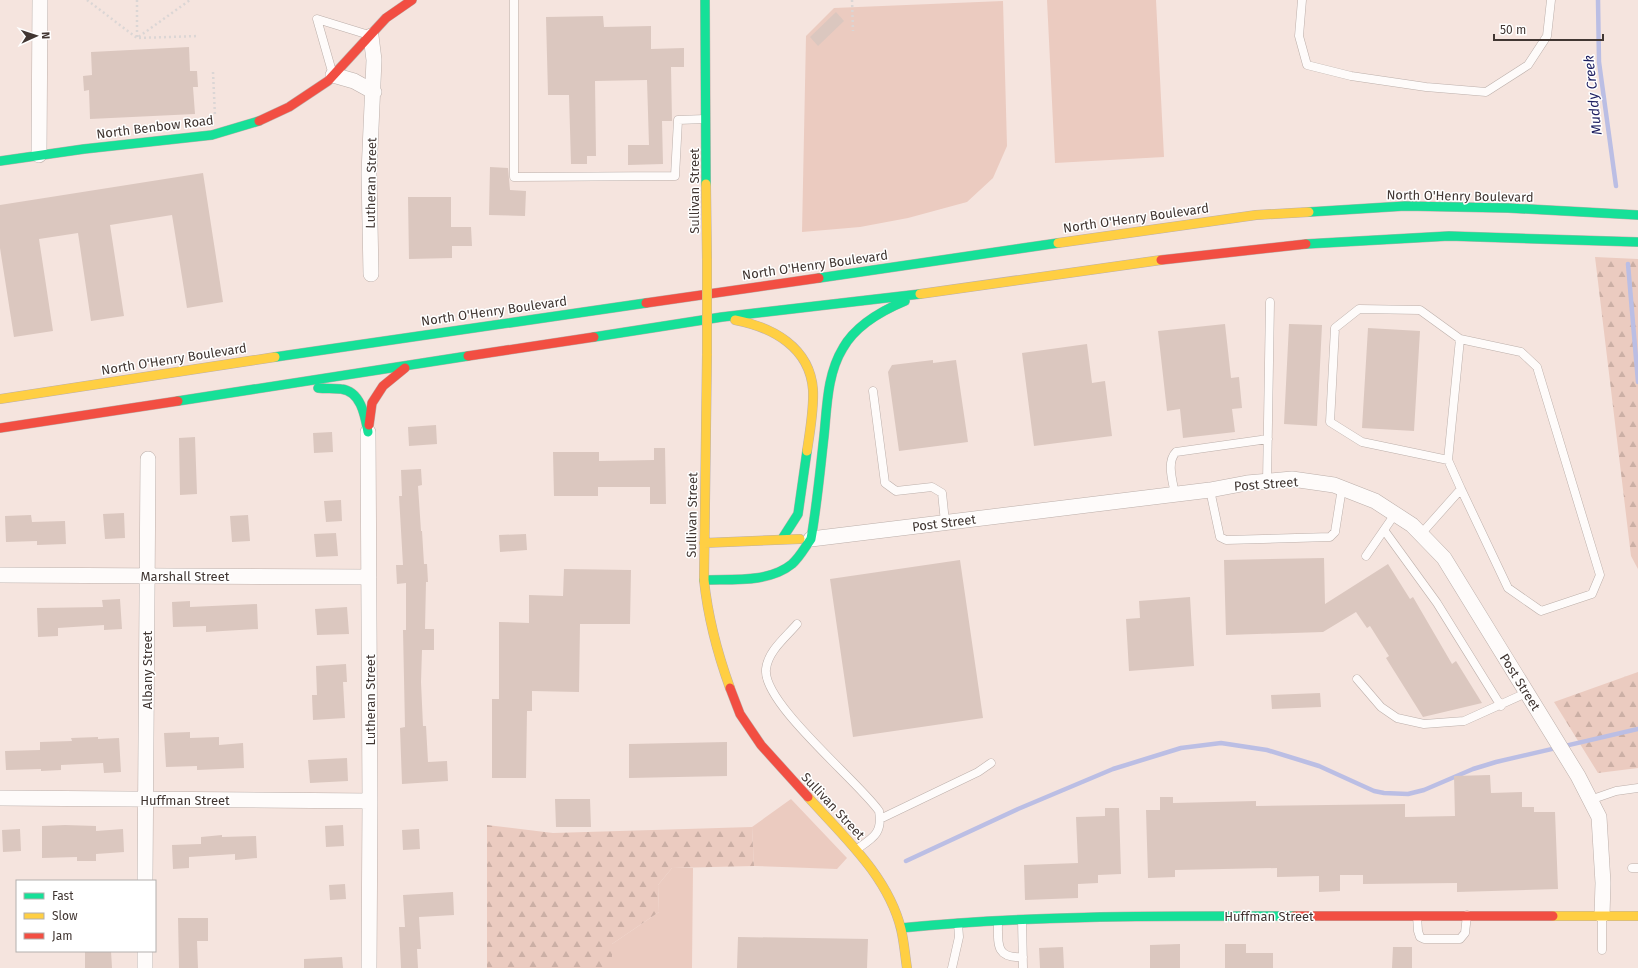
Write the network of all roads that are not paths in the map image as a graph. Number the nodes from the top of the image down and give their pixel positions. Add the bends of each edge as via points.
1 (40, 0) edge
2 (412, 0) edge
3 (514, 0) edge
4 (705, 0) edge
5 (1302, 0) edge
6 (1551, 0) edge
7 (694, 11) dead end
8 (371, 36) junction
9 (705, 40) junction
10 (333, 75) junction
11 (374, 92) junction
12 (706, 119) junction
13 (39, 155) junction
14 (0, 161) edge
15 (1638, 215) edge
16 (1638, 242) edge
17 (371, 274) dead end
18 (929, 293) junction
19 (1270, 302) dead end
20 (722, 317) junction
21 (1460, 339) junction
22 (406, 367) junction
23 (297, 383) junction
24 (873, 391) dead end
25 (0, 399) edge
26 (0, 428) edge
27 (368, 432) junction
28 (1268, 439) junction
29 (148, 459) dead end
30 (1448, 460) junction
31 (1268, 482) junction
32 (1342, 488) junction
33 (1461, 488) junction
34 (1210, 490) junction
35 (1175, 494) junction
36 (1395, 514) junction
37 (945, 522) junction
38 (1384, 530) junction
39 (1421, 534) junction
40 (782, 539) junction
41 (811, 539) junction
42 (704, 543) junction
43 (1366, 556) dead end
44 (0, 575) edge
45 (148, 575) junction
46 (369, 577) junction
47 (704, 580) junction
48 (797, 624) dead end
49 (1357, 679) dead end
50 (1526, 693) junction
51 (1501, 706) junction
52 (991, 763) dead end
53 (1638, 788) edge
54 (0, 798) edge
55 (146, 800) junction
56 (1590, 800) junction
57 (370, 801) junction
58 (880, 819) junction
59 (856, 850) junction
60 (145, 880) edge
61 (1417, 915) junction
62 (1467, 915) junction
63 (1602, 916) junction
64 (1638, 916) edge
65 (1022, 920) junction
66 (998, 921) junction
67 (957, 922) junction
68 (901, 928) junction
69 (1602, 950) dead end
70 (145, 952) edge
71 (1023, 957) junction
72 (144, 968) edge
73 (369, 968) edge
74 (907, 968) edge
75 (952, 968) edge
76 (1023, 968) edge

1 - 13 street
2 - 8 main road, North Benbow Road via 386,18
3 - 12 lane via 514,177 675,176 678,120
4 - 9 main road, Sullivan Street
5 - 6 lane via 1298,36 1307,65 1351,76 1486,92 1528,65 1547,36
7 - 9 main road
8 - 10 main road, North Benbow Road
8 - 10 lane via 317,19
8 - 11 street, Lutheran Street
9 - 12 main road, Sullivan Street
10 - 11 street via 354,81
10 - 13 main road, North Benbow Road via 289,107 256,122 212,135
11 - 17 street, Lutheran Street via 369,173
12 - 42 main road, Sullivan Street, bridge via 707,354
13 - 14 main road, North Benbow Road
15 - 25 main road, North O'Henry Boulevard via 1405,206 1256,214 350,345
16 - 18 main road via 1449,236 1331,241 1175,258
18 - 20 main road
18 - 41 main road via 890,306 862,325 842,348 830,381
19 - 28 lane
20 - 22 main road
20 - 40 main road via 755,324 784,338 806,362 813,390 809,440 798,514
21 - 30 lane
21 - 30 lane via 1420,310 1359,309 1335,328 1330,422 1362,442
21 - 33 lane via 1521,352 1537,367 1600,575 1592,594 1541,611 1508,588
22 - 23 main road
22 - 27 main road via 383,386 372,403
23 - 26 main road
23 - 27 main road via 346,390 363,407
24 - 37 lane via 885,483 896,491 932,487 942,493
27 - 46 street, Lutheran Street
28 - 31 lane
28 - 35 lane via 1176,452 1171,466
29 - 45 street, Albany Street
30 - 33 lane
31 - 32 street, Post Street via 1292,479
31 - 34 street, Post Street
32 - 34 lane via 1335,532 1330,537 1226,540 1220,538
32 - 36 street, Post Street
33 - 39 lane
34 - 35 street, Post Street
35 - 37 street, Post Street
36 - 38 lane
36 - 39 street, Post Street
37 - 41 street, Post Street
38 - 43 lane
38 - 51 lane via 1436,603
39 - 50 street, Post Street via 1444,558
40 - 41 main road, Post Street
40 - 42 main road, Post Street
41 - 47 main road via 791,565 775,574 754,578
42 - 47 main road, Sullivan Street
44 - 45 street, Marshall Street
45 - 46 street, Marshall Street
45 - 55 street, Albany Street
46 - 57 street, Lutheran Street
47 - 59 main road, Sullivan Street via 708,615 718,656 740,714 761,745
48 - 58 lane via 778,644 770,658 766,667 767,682 787,713 873,802 879,811
49 - 51 lane via 1381,707 1397,718 1424,724 1464,721
50 - 51 lane
50 - 56 street, Post Street via 1578,776
52 - 58 lane via 972,775
53 - 56 lane
54 - 55 street, Huffman Street
55 - 57 street, Huffman Street
55 - 60 street, Albany Street
56 - 63 street, Post Street via 1599,817
57 - 73 street, Lutheran Street
58 - 59 lane via 879,830 874,837
59 - 68 main road, Sullivan Street via 887,894
61 - 62 main road, Huffman Street
61 - 62 lane via 1418,931 1424,939 1460,939 1465,933
61 - 65 main road, Huffman Street
62 - 63 main road, Huffman Street
63 - 64 main road, Huffman Street
63 - 69 lane
65 - 66 main road, Huffman Street
65 - 71 lane
66 - 67 main road, Huffman Street
66 - 71 lane via 998,947 1003,954 1012,958
67 - 68 main road, Huffman Street
67 - 75 lane via 959,937
68 - 74 main road, Sullivan Street
70 - 72 street
71 - 76 lane

